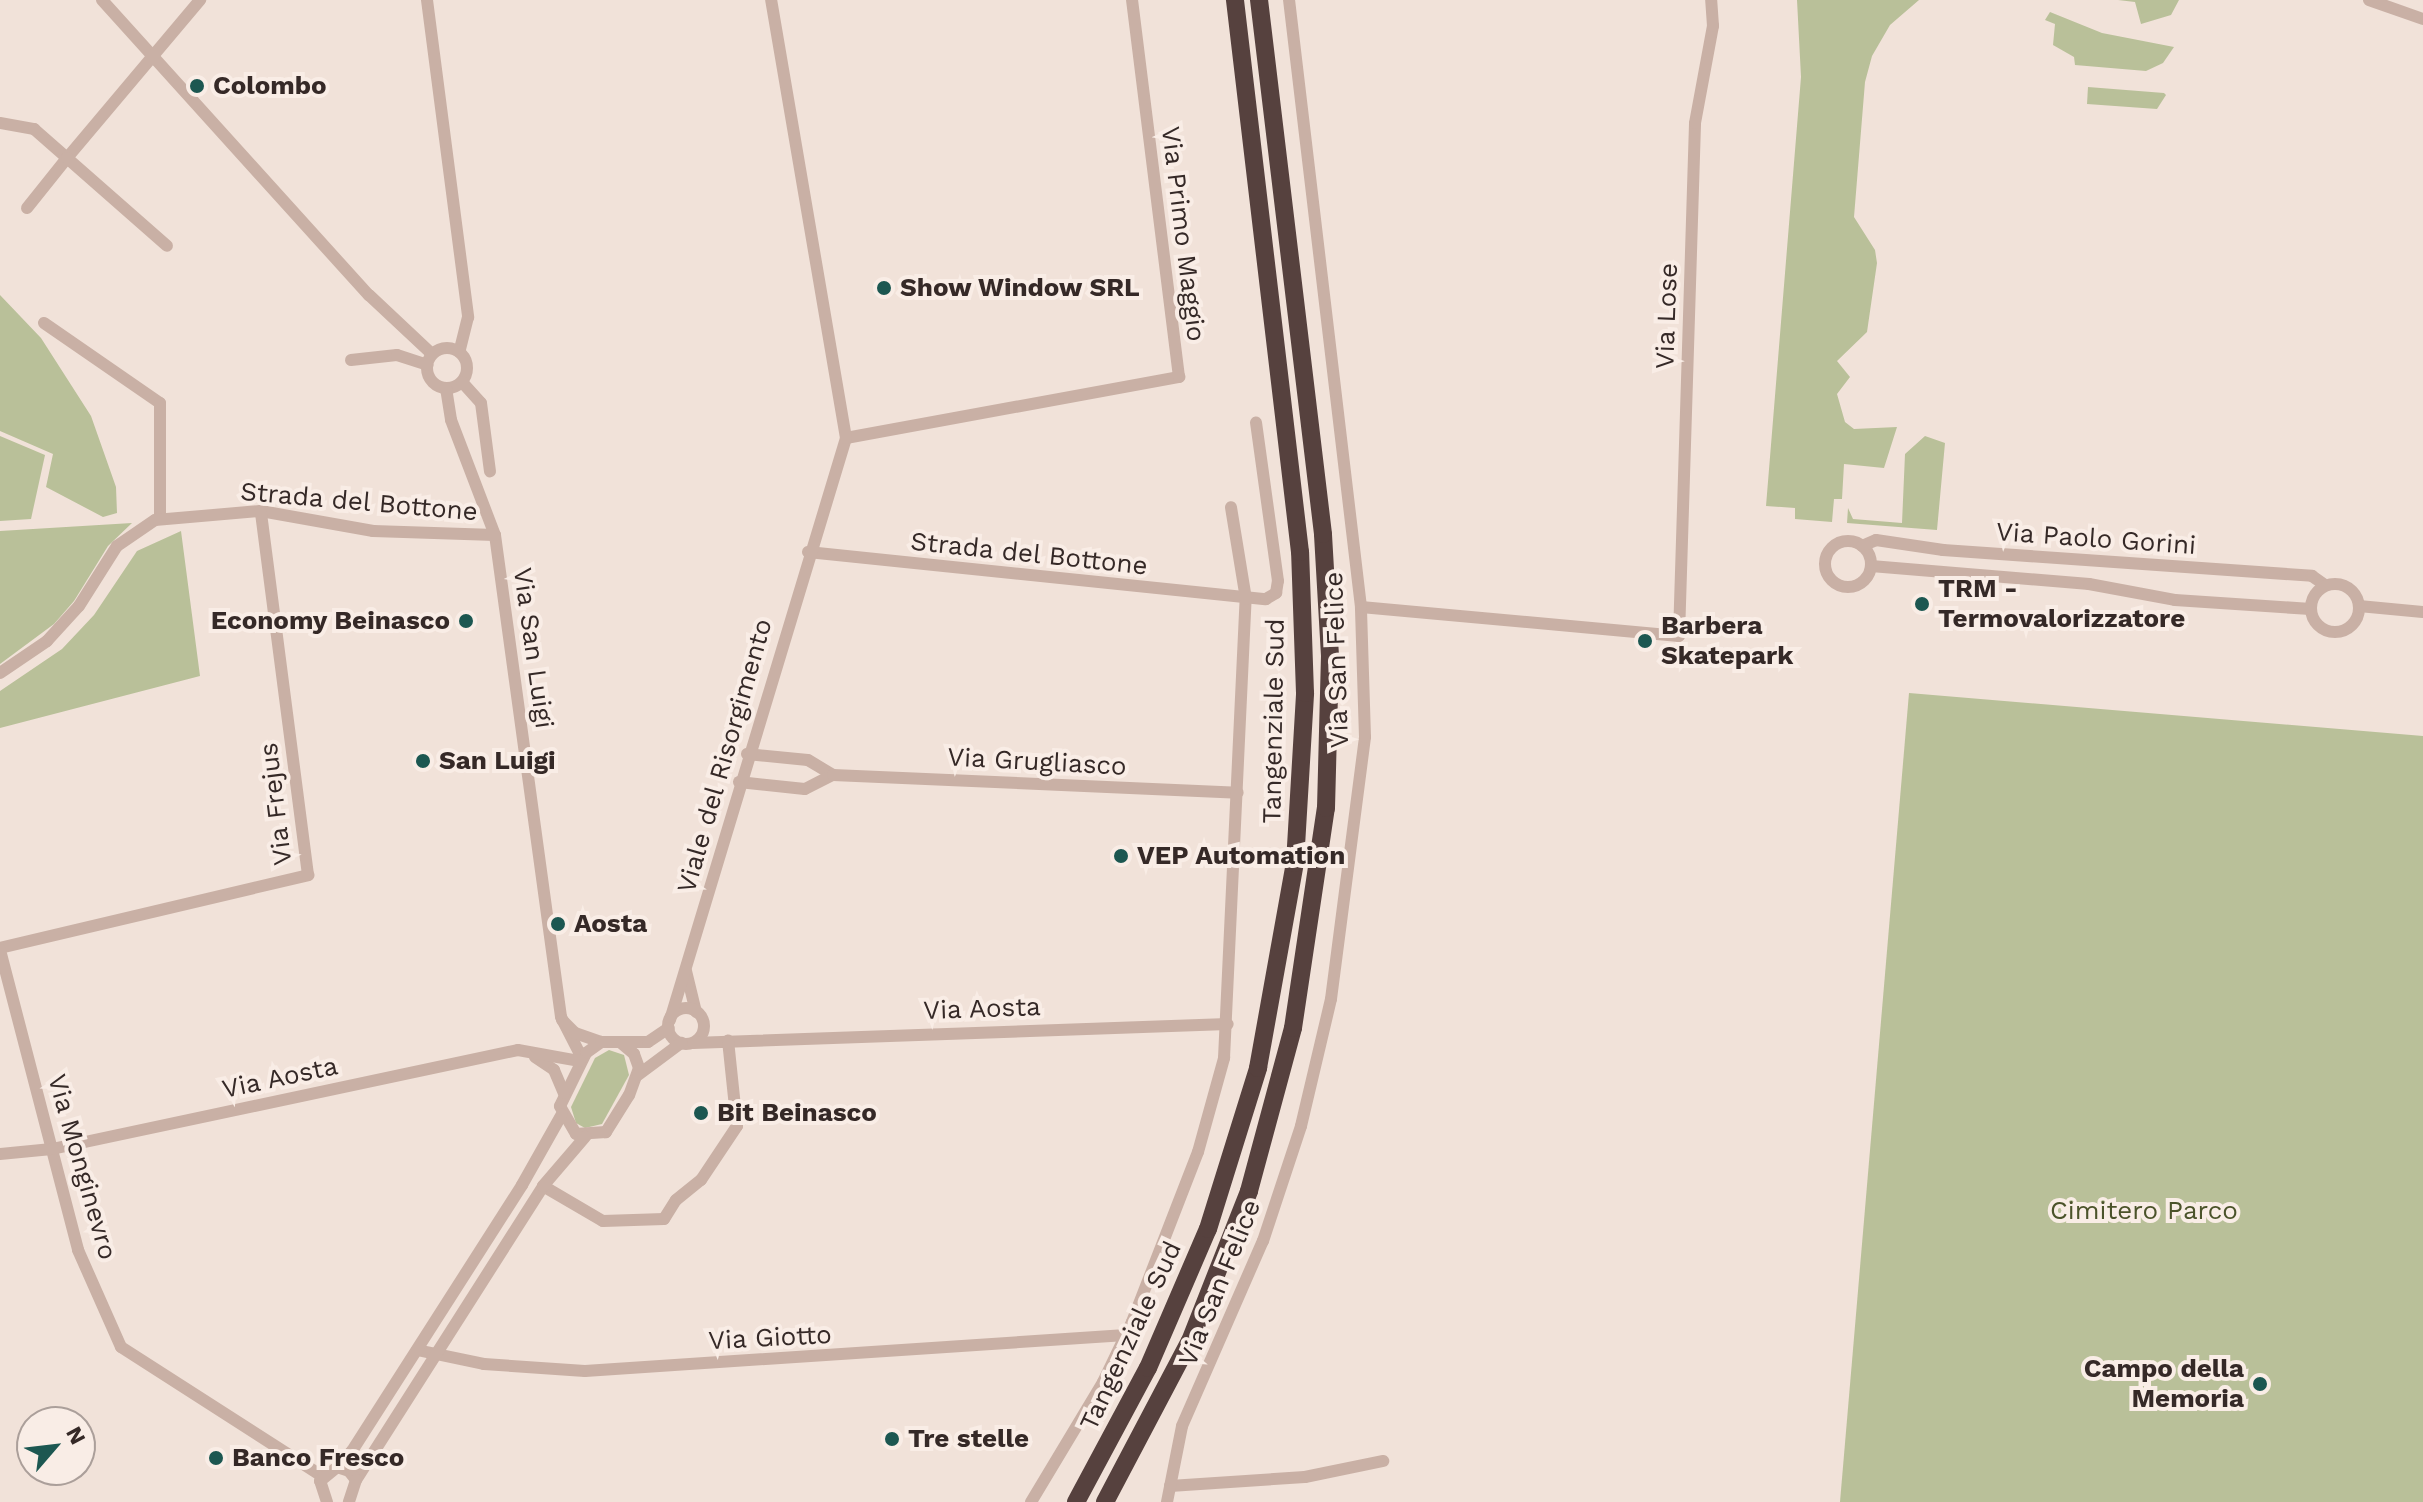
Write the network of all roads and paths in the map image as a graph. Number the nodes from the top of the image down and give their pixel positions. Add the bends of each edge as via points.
1 (102, 0) edge
2 (200, 0) edge
3 (427, 0) edge
4 (771, 0) edge
5 (1132, 0) edge
6 (1235, 0) edge
7 (1259, 0) edge
8 (1289, 0) edge
9 (1711, 0) edge
10 (2369, 0) edge
11 (2423, 19) edge
12 (154, 56) junction
13 (0, 123) edge
14 (67, 158) junction
15 (27, 208) dead end
16 (167, 246) dead end
17 (44, 323) dead end
18 (459, 352) junction
19 (351, 360) dead end
20 (430, 360) junction
21 (462, 382) junction
22 (446, 388) junction
23 (1256, 423) dead end
24 (846, 438) junction
25 (490, 471) dead end
26 (1231, 507) dead end
27 (261, 511) junction
28 (166, 517) junction
29 (495, 535) junction
30 (1862, 546) junction
31 (808, 552) junction
32 (1871, 566) junction
33 (2325, 585) junction
34 (1246, 599) junction
35 (2359, 606) junction
36 (1361, 607) junction
37 (2311, 609) junction
38 (2423, 612) edge
39 (0, 673) edge
40 (747, 754) junction
41 (833, 775) junction
42 (739, 782) junction
43 (1238, 793) junction
44 (0, 949) edge
45 (686, 971) junction
46 (561, 1017) junction
47 (700, 1017) junction
48 (669, 1024) junction
49 (1228, 1024) junction
50 (732, 1039) junction
51 (601, 1042) junction
52 (621, 1043) junction
53 (687, 1043) junction
54 (518, 1050) junction
55 (581, 1060) junction
56 (638, 1075) junction
57 (564, 1093) junction
58 (562, 1114) junction
59 (585, 1137) junction
60 (52, 1149) junction
61 (0, 1154) edge
62 (522, 1185) junction
63 (540, 1190) junction
64 (464, 1277) junction
65 (478, 1286) junction
66 (1126, 1335) junction
67 (417, 1350) junction
68 (434, 1354) junction
69 (1383, 1461) dead end
70 (337, 1467) junction
71 (322, 1476) junction
72 (356, 1480) junction
73 (1170, 1486) junction
74 (321, 1499) edge
75 (356, 1500) edge
76 (1031, 1502) edge
77 (1076, 1502) edge
78 (1105, 1502) edge
79 (1167, 1502) edge

1 - 12 street, Via San Luigi
2 - 12 street
3 - 18 street via 468,317
4 - 24 street
5 - 24 street, Via Primo Maggio via 1179,377
6 - 77 highway, Tangenziale Sud via 1301,566 1304,735 1295,863 1264,1041 1212,1216 1143,1381
7 - 78 highway, Tangenziale Sud via 1323,534 1330,656 1326,808 1293,1028 1249,1191 1190,1341
8 - 36 street, Via San Felice
9 - 36 street, Via Lose via 1713,26 1695,123 1679,636
10 - 11 street
12 - 14 street
12 - 20 street, Via San Luigi
13 - 14 street via 34,129
14 - 15 street
14 - 16 street
17 - 28 street via 160,403
18 - 20 street via 445,348
18 - 21 street via 467,367
19 - 20 street via 397,355
20 - 22 street, Via San Luigi via 431,380
21 - 22 street
21 - 25 street via 481,403
22 - 29 street, Via San Luigi via 451,420
23 - 34 street via 1278,589 1266,599
24 - 31 street
26 - 34 street
27 - 28 street, Strada del Bottone
27 - 29 street, Strada del Bottone via 373,531
27 - 44 street, Via Frejus via 308,875
28 - 39 street via 127,536 64,624
29 - 46 street, Via San Luigi
30 - 32 street
30 - 32 street via 1848,541 1834,545 1825,557 1825,572 1838,586 1851,588 1867,578
30 - 33 street, Via Paolo Gorini via 1876,540 1943,550 2312,576
31 - 34 street, Strada del Bottone
31 - 40 street, Viale del Risorgimento
32 - 37 street, Via Paolo Gorini via 2089,584 2175,600
33 - 35 street, Via Paolo Gorini via 2348,587
33 - 37 street via 2313,596
34 - 43 street
35 - 37 street via 2355,621 2338,632 2317,624
35 - 38 street
36 - 73 street, Via San Felice via 1365,737 1331,999 1283,1184 1223,1342 1182,1426
40 - 41 street, Via Grugliasco via 808,760
40 - 42 street, Viale del Risorgimento
41 - 42 street, Via Grugliasco via 805,789
41 - 43 street, Via Grugliasco
42 - 45 street, Viale del Risorgimento
43 - 49 street
44 - 60 street, Via Monginevro
45 - 47 street, Viale del Risorgimento
45 - 48 street, Viale del Risorgimento
46 - 51 street via 575,1033
46 - 55 street, Via San Luigi
47 - 48 street via 681,1009
47 - 50 street, Via Aosta
47 - 53 street
48 - 52 street via 648,1042
48 - 53 street
49 - 50 street, Via Aosta
49 - 66 street via 1216,1094 1199,1150
50 - 53 street, Via Aosta
50 - 63 street via 737,1126 701,1180 676,1200 664,1219 603,1221
51 - 52 street
51 - 55 street
52 - 56 street via 634,1054
53 - 56 street
54 - 55 street, Via Aosta
54 - 57 street via 547,1063
54 - 60 street, Via Aosta
55 - 57 street
56 - 59 street via 612,1126
57 - 58 street
58 - 59 street via 571,1130
58 - 62 street
59 - 63 street
60 - 61 street, Via Aosta
60 - 71 street, Via Monginevro via 78,1250 121,1347
62 - 63 street
62 - 64 street
63 - 65 street
64 - 65 street
64 - 67 street
65 - 68 street
66 - 68 street, Via Giotto via 585,1371 537,1371
66 - 76 street
67 - 68 street, Via Giotto
67 - 70 street
68 - 72 street
69 - 73 street via 1305,1477
70 - 71 street
70 - 72 street
71 - 74 street
72 - 75 street
73 - 79 street, Via San Felice

